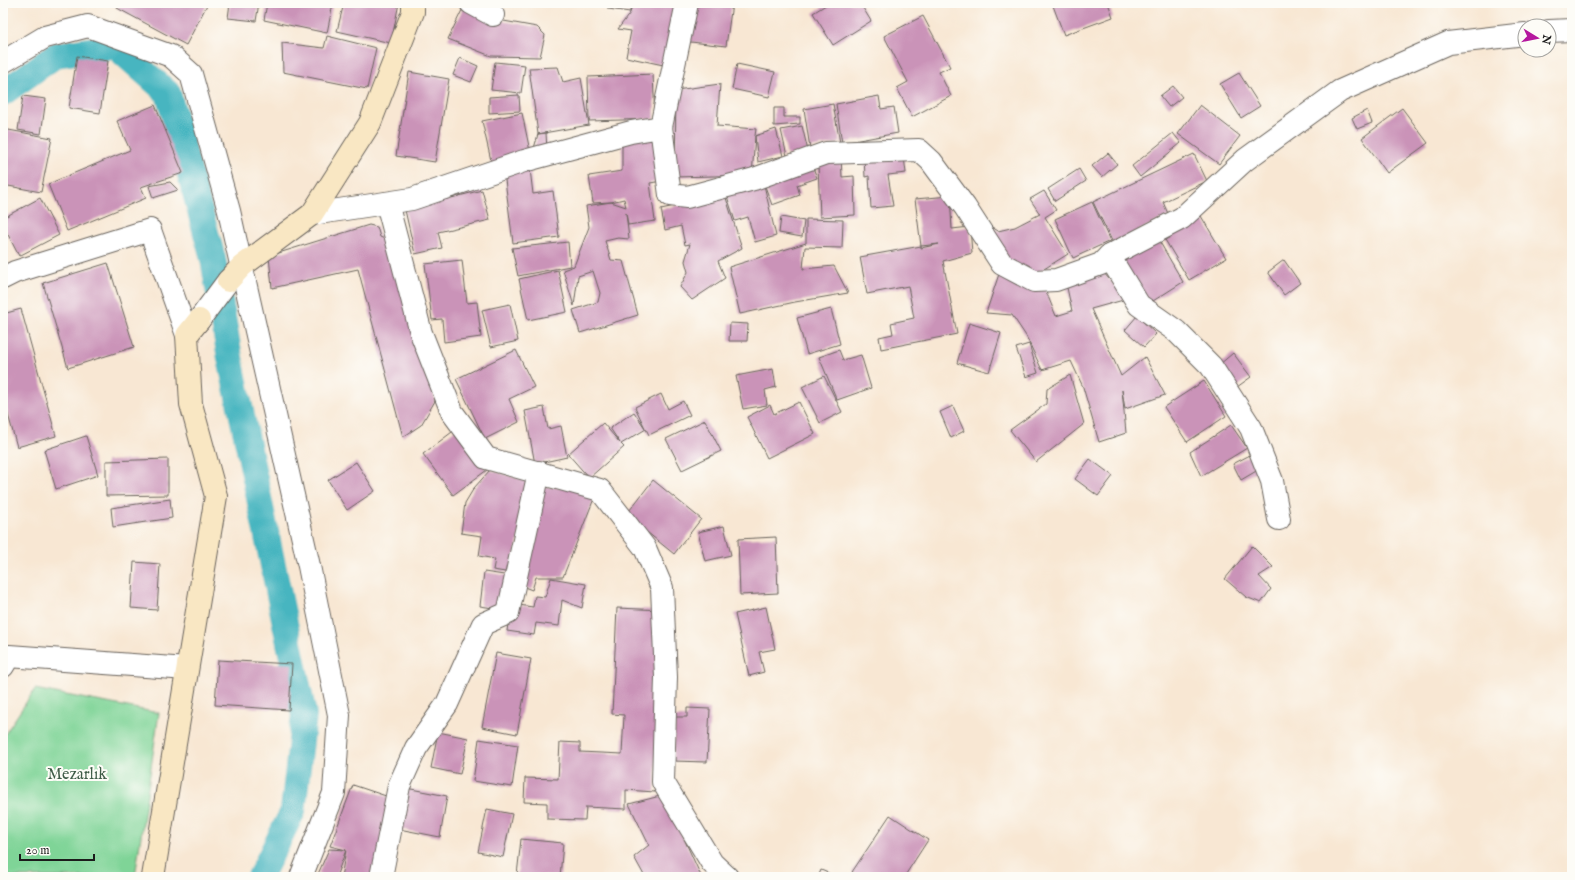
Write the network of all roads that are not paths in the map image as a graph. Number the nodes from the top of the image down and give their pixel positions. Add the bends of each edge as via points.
1 (413, 3) edge
2 (471, 3) edge
3 (687, 3) edge
4 (493, 15) dead end
5 (1572, 30) edge
6 (1557, 31) edge
7 (1517, 35) edge
8 (3, 62) edge
9 (661, 128) junction
10 (387, 203) junction
11 (312, 214) junction
12 (1109, 256) junction
13 (235, 274) junction
14 (3, 278) edge
15 (193, 328) junction
16 (539, 472) junction
17 (1279, 519) dead end
18 (3, 666) edge
19 (187, 669) junction
20 (153, 877) edge
21 (301, 877) edge
22 (381, 877) edge
23 (726, 877) edge

1 - 11 main road via 413,12 370,123
2 - 4 street
3 - 9 street
5 - 6 street
7 - 12 street via 1448,43 1340,91 1245,160 1182,218
8 - 13 street via 45,37 88,26 171,56 191,74 229,211
9 - 10 street via 616,136 524,161 412,199
9 - 12 street via 670,195 687,197 754,178 826,153 919,150 931,161 965,207 1002,264 1034,281 1056,280 1101,264
10 - 11 street
10 - 16 street via 421,333 452,412 486,458
11 - 13 main road
12 - 17 street via 1139,305 1176,331 1211,366 1251,428 1272,481
13 - 15 street
13 - 21 street via 309,566 339,714 334,793
14 - 15 street via 150,230
15 - 19 main road via 191,404 216,496
16 - 22 street via 508,613 483,624 447,704 416,748 399,786
16 - 23 street via 600,490 645,548 662,588 666,677 663,782 712,863
18 - 19 street via 9,656
19 - 20 main road

